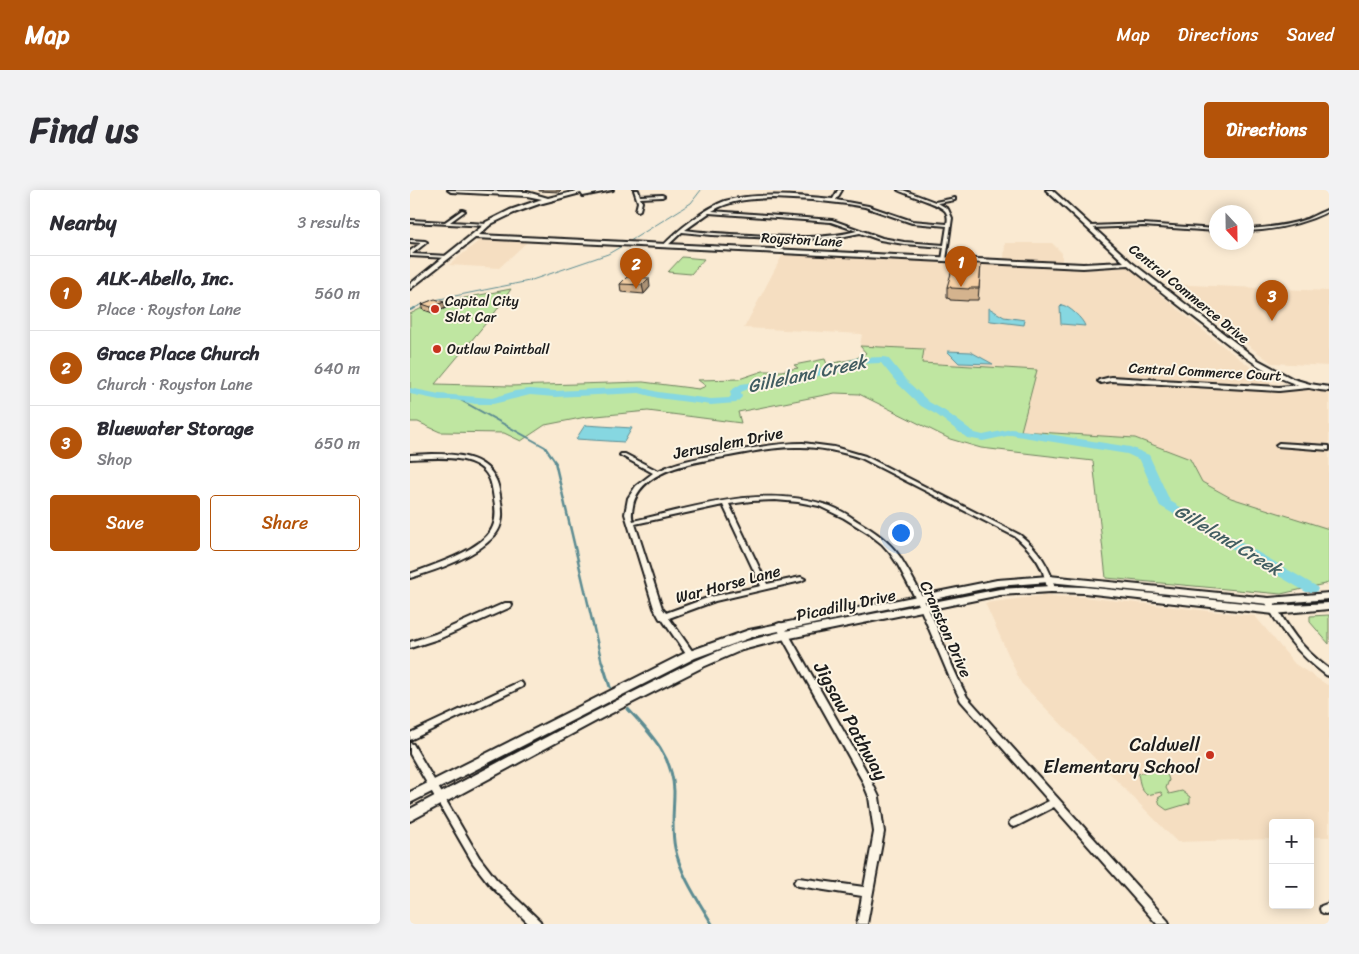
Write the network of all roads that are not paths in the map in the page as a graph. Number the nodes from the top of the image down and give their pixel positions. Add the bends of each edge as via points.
1 (451, 190) edge
2 (590, 190) edge
3 (610, 190) edge
4 (636, 190) edge
5 (786, 190) edge
6 (840, 190) edge
7 (900, 190) edge
8 (1049, 190) edge
9 (489, 191) edge
10 (524, 192) edge
11 (730, 194) dead end
12 (662, 196) dead end
13 (638, 197) junction
14 (782, 198) junction
15 (737, 199) junction
16 (954, 199) dead end
17 (550, 200) junction
18 (834, 201) junction
19 (935, 203) junction
20 (638, 210) dead end
21 (1329, 210) edge
22 (463, 211) dead end
23 (710, 212) junction
24 (410, 221) edge
25 (447, 223) junction
26 (488, 225) junction
27 (949, 225) junction
28 (1090, 227) junction
29 (1254, 229) edge
30 (1209, 230) edge
31 (682, 231) junction
32 (859, 232) junction
33 (473, 236) junction
34 (410, 241) edge
35 (665, 246) junction
36 (946, 246) junction
37 (410, 254) edge
38 (448, 256) junction
39 (944, 260) junction
40 (1129, 263) junction
41 (410, 287) edge
42 (1101, 381) dead end
43 (1308, 386) junction
44 (1329, 389) edge
45 (1279, 445) dead end
46 (1329, 448) edge
47 (623, 455) dead end
48 (410, 457) edge
49 (658, 473) junction
50 (726, 503) junction
51 (631, 523) junction
52 (410, 576) edge
53 (801, 579) dead end
54 (1050, 584) junction
55 (765, 587) junction
56 (1329, 596) edge
57 (921, 602) junction
58 (1272, 605) junction
59 (508, 606) dead end
60 (1329, 606) edge
61 (663, 617) junction
62 (782, 630) junction
63 (410, 645) edge
64 (691, 655) junction
65 (1329, 673) edge
66 (519, 685) dead end
67 (410, 737) edge
68 (410, 746) edge
69 (434, 786) junction
70 (410, 798) edge
71 (441, 800) junction
72 (1055, 802) junction
73 (410, 815) edge
74 (1014, 822) dead end
75 (799, 882) dead end
76 (868, 892) junction
77 (536, 924) edge
78 (862, 924) edge
79 (1164, 924) edge

1 - 9 street
2 - 17 street
3 - 17 street
4 - 13 street
5 - 14 street
6 - 18 street
7 - 19 street
8 - 28 street, Central Commerce Drive
9 - 10 street
10 - 17 street
11 - 15 street
12 - 13 street
13 - 20 street
14 - 15 street
14 - 18 street
15 - 23 street
16 - 19 street
17 - 26 street
18 - 27 street via 870,207 917,223
19 - 27 street via 950,214
21 - 29 street via 1293,225
22 - 25 street
23 - 31 street
23 - 32 street via 832,221
24 - 25 street
25 - 26 street
26 - 33 street
27 - 36 street
28 - 30 street via 1143,225
28 - 40 street, Central Commerce Drive
31 - 32 street via 817,239
31 - 35 street
32 - 36 street via 892,241
33 - 35 street, Royston Lane
33 - 38 street
34 - 37 street via 424,242
35 - 39 street, Royston Lane
36 - 39 street
37 - 38 street
38 - 41 street
39 - 40 street, Royston Lane via 1093,266
40 - 43 street, Central Commerce Drive via 1255,362 1274,374
42 - 43 street, Central Commerce Court via 1279,389
43 - 44 street, Central Commerce Drive
45 - 46 street
47 - 49 street
48 - 52 street via 453,457 482,466 493,480 499,517 495,530 477,547
49 - 51 street, Jerusalem Drive via 633,495 628,507
49 - 54 street, Jerusalem Drive via 683,463 778,446 818,446 846,451 1018,536 1041,559
50 - 51 street, Cranston Drive
50 - 55 street
50 - 57 street, Cranston Drive via 787,498 835,510 884,542
51 - 61 street, Jerusalem Drive
53 - 55 street, War Horse Lane
54 - 57 street, Picadilly Drive
54 - 58 street, Picadilly Drive via 1084,590
55 - 61 street, War Horse Lane via 713,599
56 - 58 street, Picadilly Drive
57 - 62 street, Picadilly Drive
57 - 72 street, Cranston Drive via 964,699
58 - 60 street, Picadilly Drive
58 - 65 street via 1291,638
59 - 63 street
61 - 64 street, Jerusalem Drive
62 - 64 street, Picadilly Drive via 754,633
62 - 71 street, Picadilly Drive via 699,664
62 - 76 street, Jigsaw Pathway via 874,797 879,832
64 - 69 street, Picadilly Drive
66 - 67 street
68 - 69 street
69 - 70 street, Picadilly Drive
69 - 71 street
71 - 73 street, Picadilly Drive
71 - 77 street via 476,860 493,882
72 - 74 street
72 - 79 street, Cranston Drive
75 - 76 street
76 - 78 street, Jigsaw Pathway

